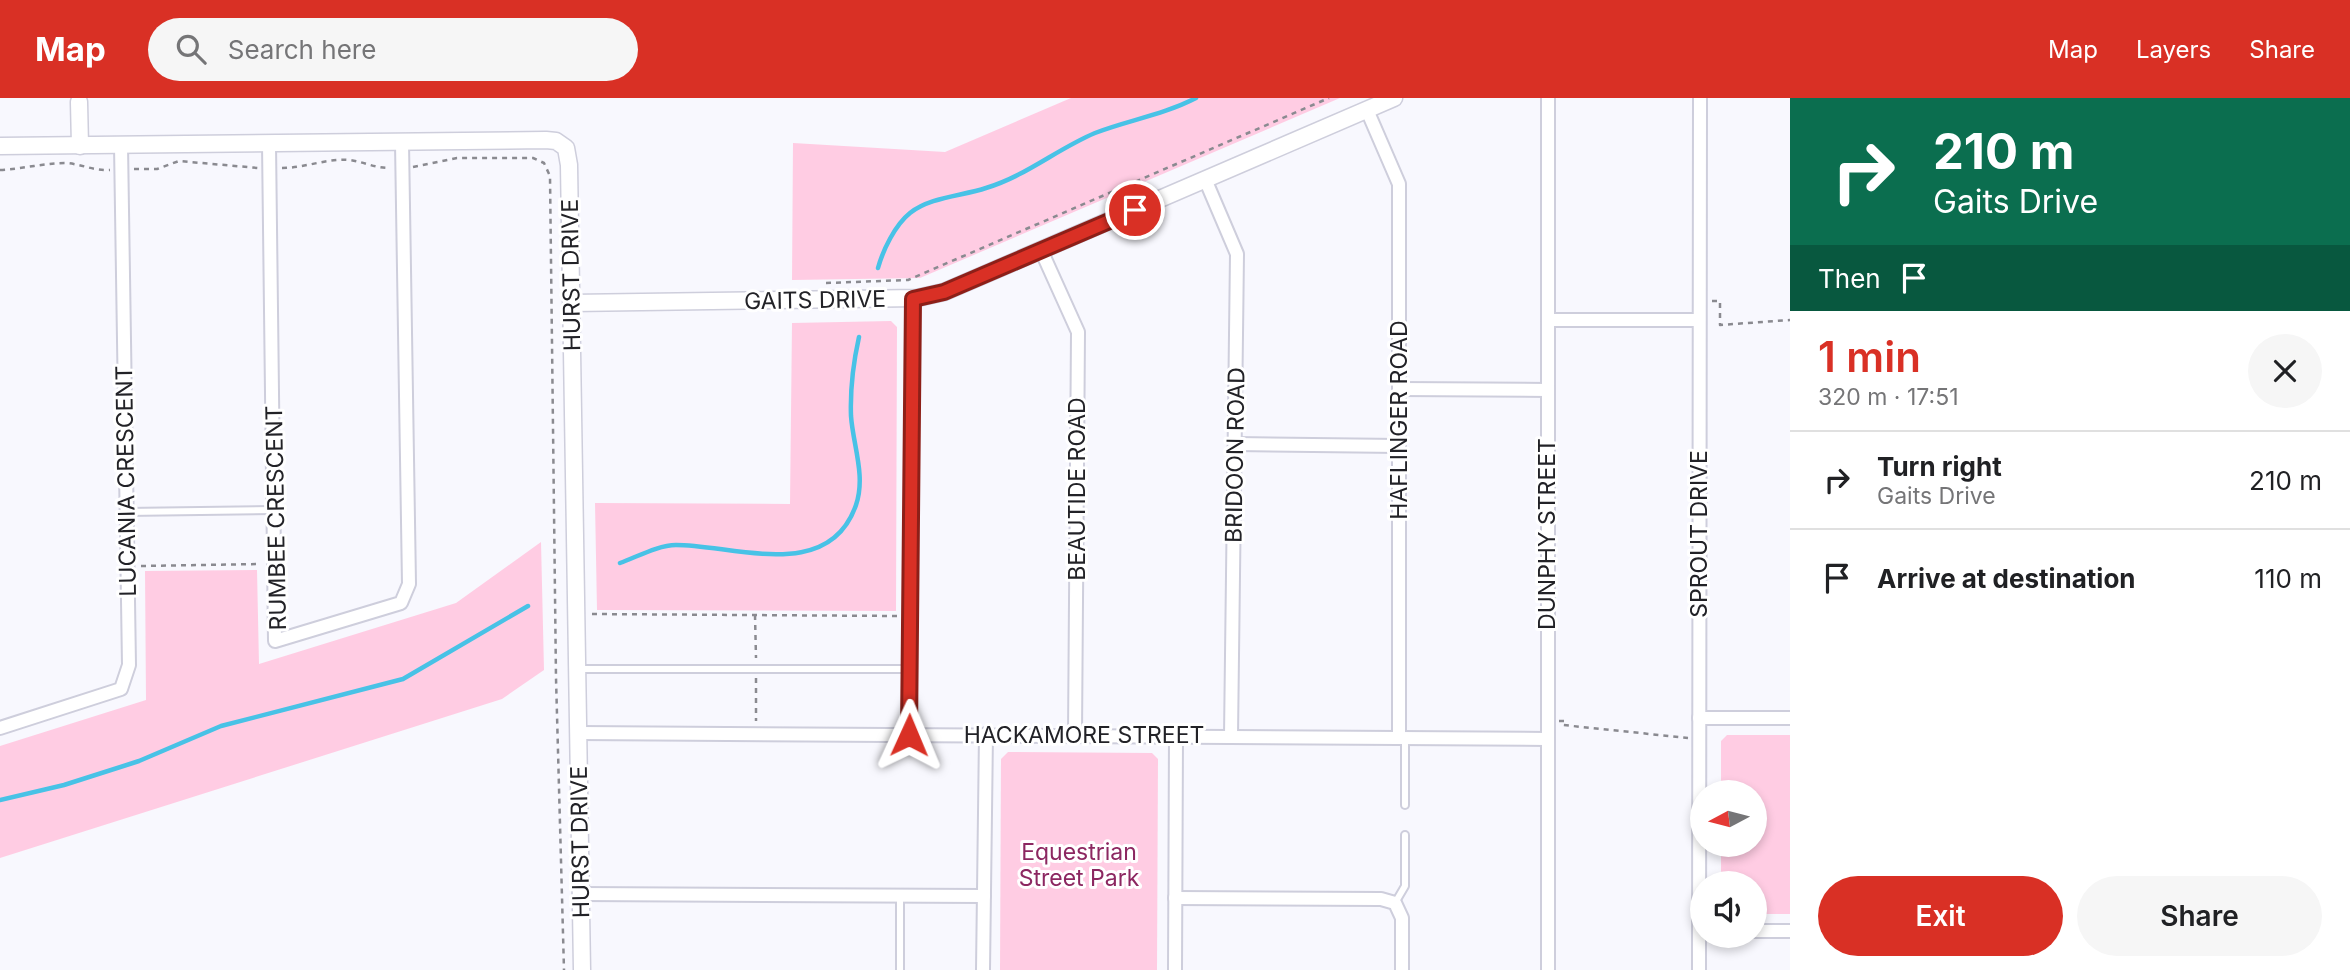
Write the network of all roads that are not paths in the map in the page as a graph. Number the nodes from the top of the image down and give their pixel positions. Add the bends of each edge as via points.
1 (1394, 98) edge
2 (1548, 98) edge
3 (1700, 98) edge
4 (79, 102) dead end
5 (1367, 110) junction
6 (402, 143) junction
7 (270, 144) junction
8 (121, 145) junction
9 (0, 146) edge
10 (80, 146) junction
11 (1205, 179) junction
12 (1041, 250) junction
13 (913, 299) junction
14 (572, 303) junction
15 (1548, 320) junction
16 (1699, 320) junction
17 (1399, 389) junction
18 (1548, 390) junction
19 (1236, 444) junction
20 (1399, 446) junction
21 (274, 510) junction
22 (126, 512) junction
23 (579, 668) junction
24 (910, 669) junction
25 (1699, 718) junction
26 (1790, 718) edge
27 (0, 728) edge
28 (579, 733) junction
29 (986, 734) junction
30 (909, 735) junction
31 (1074, 735) junction
32 (1176, 736) junction
33 (1231, 736) junction
34 (1402, 737) junction
35 (1547, 739) junction
36 (1405, 804) dead end
37 (1405, 835) dead end
38 (1700, 871) edge
39 (580, 894) junction
40 (900, 896) junction
41 (984, 896) junction
42 (1175, 898) junction
43 (1395, 904) junction
44 (1767, 931) edge
45 (1790, 931) edge
46 (1700, 948) edge
47 (582, 970) edge
48 (900, 970) edge
49 (984, 970) edge
50 (1175, 970) edge
51 (1402, 970) edge
52 (1548, 970) edge
53 (1699, 970) edge

1 - 5 street, GAITS DRIVE
2 - 15 street, DUNPHY STREET
3 - 16 street, SPROUT DRIVE
4 - 10 street
5 - 11 street, GAITS DRIVE
5 - 17 street, HAFLINGER ROAD via 1399,184
6 - 7 street, HURST DRIVE
6 - 14 street, HURST DRIVE via 545,140 565,148
6 - 21 street, RUMBEE CRESCENT via 409,584 401,603 275,640
7 - 8 street, HURST DRIVE
7 - 21 street, RUMBEE CRESCENT
8 - 10 street, HURST DRIVE
8 - 22 street, LUCANIA CRESCENT
9 - 10 street, HURST DRIVE
11 - 12 street, GAITS DRIVE
11 - 19 street, BRIDOON ROAD via 1237,254
12 - 13 street, GAITS DRIVE via 944,292
12 - 31 street, BEAUTIDE ROAD via 1078,332
13 - 14 street, GAITS DRIVE
13 - 24 street
14 - 23 street, HURST DRIVE
15 - 16 street
15 - 18 street, DUNPHY STREET
16 - 25 street, SPROUT DRIVE
17 - 18 street
17 - 20 street, HAFLINGER ROAD
18 - 35 street, DUNPHY STREET
19 - 20 street
19 - 33 street, BRIDOON ROAD
20 - 34 street, HAFLINGER ROAD
21 - 22 lane
22 - 27 street, LUCANIA CRESCENT via 129,665 121,689
23 - 24 lane
23 - 28 street, HURST DRIVE
24 - 30 street
25 - 26 street
25 - 38 street, SPROUT DRIVE
28 - 30 street, HACKAMORE STREET
28 - 39 street, HURST DRIVE
29 - 30 street, HACKAMORE STREET
29 - 31 street, HACKAMORE STREET
29 - 41 street
31 - 32 street, HACKAMORE STREET
32 - 33 street, HACKAMORE STREET
32 - 42 street
33 - 34 street, HACKAMORE STREET
34 - 35 street, HACKAMORE STREET
34 - 36 lane, HAFLINGER ROAD
35 - 52 street, DUNPHY STREET
37 - 43 lane via 1405,886
39 - 40 street
39 - 47 street, HURST DRIVE
40 - 41 street
40 - 48 lane
41 - 49 street
42 - 43 street via 1381,899
42 - 50 street
43 - 51 street via 1402,918
44 - 45 street
46 - 53 street, SPROUT DRIVE

